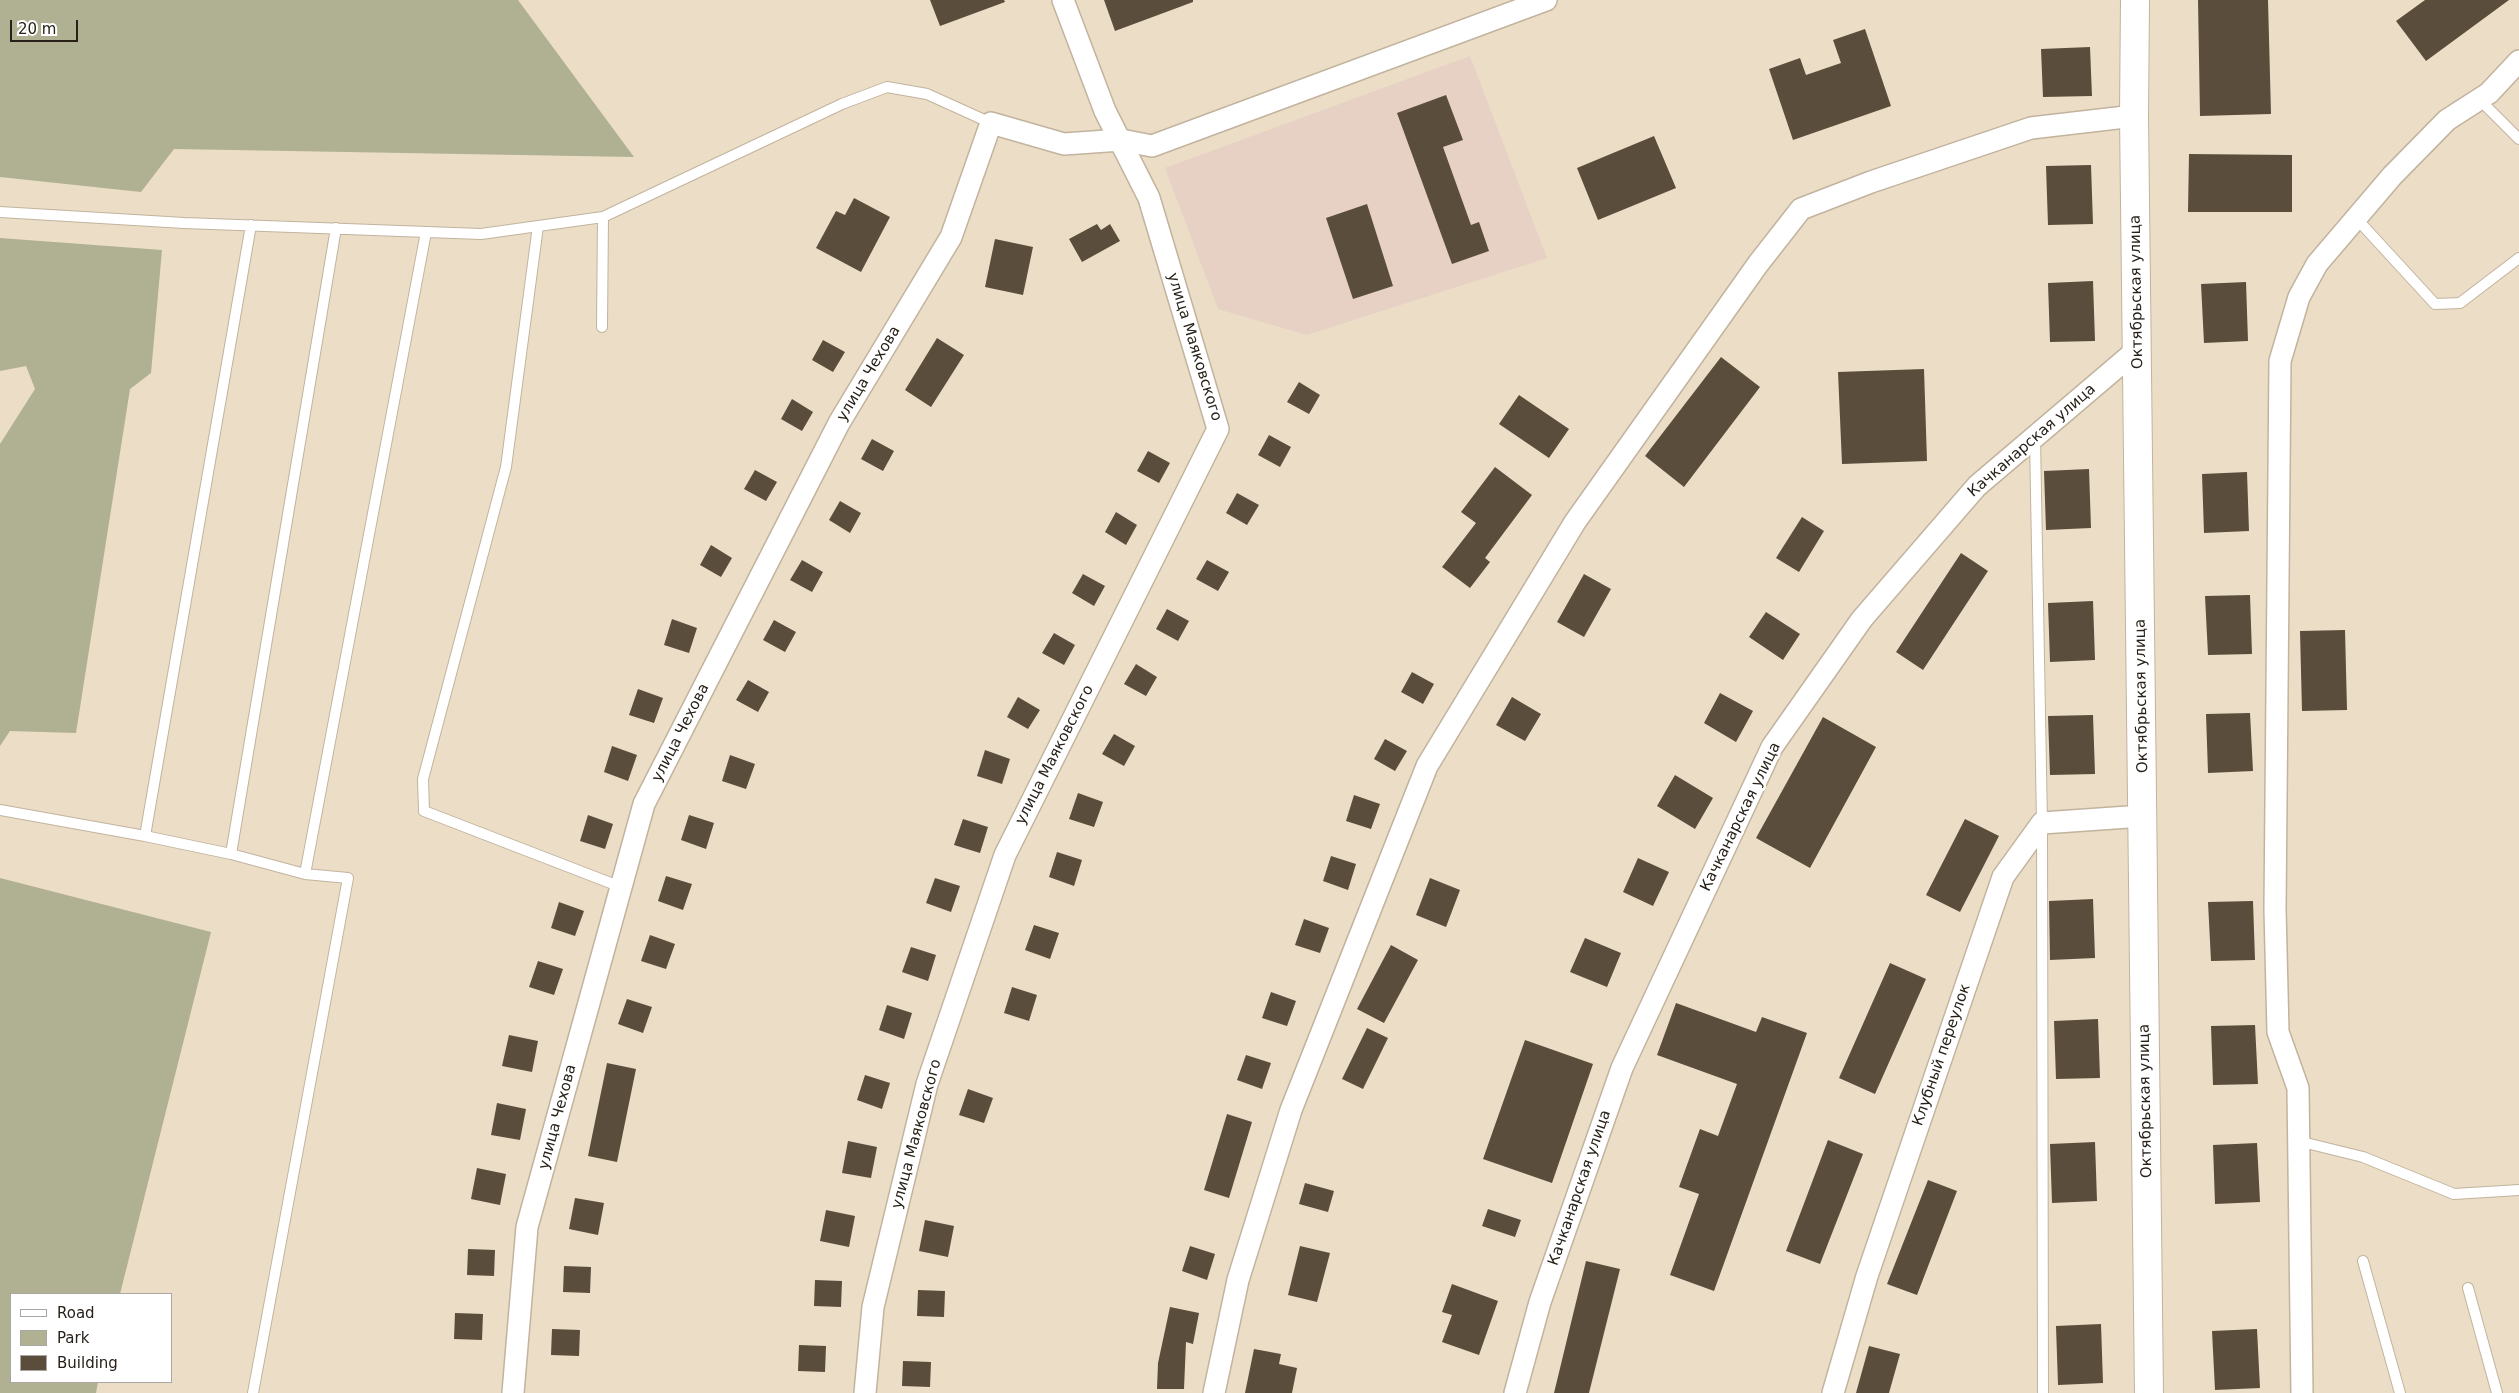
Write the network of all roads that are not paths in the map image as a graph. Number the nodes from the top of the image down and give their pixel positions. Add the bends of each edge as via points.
1 (1063, 0) edge
2 (1546, 0) edge
3 (2135, 0) edge
4 (2519, 61) edge
5 (2479, 99) junction
6 (2134, 116) junction
7 (991, 123) junction
8 (2519, 139) edge
9 (1121, 140) junction
10 (0, 212) edge
11 (604, 217) junction
12 (2356, 218) junction
13 (251, 225) junction
14 (538, 226) junction
15 (336, 228) junction
16 (426, 232) junction
17 (2519, 258) edge
18 (602, 326) dead end
19 (2138, 349) junction
20 (2035, 437) junction
21 (0, 810) edge
22 (2143, 816) junction
23 (2042, 823) junction
24 (145, 836) junction
25 (231, 854) junction
26 (306, 874) junction
27 (621, 887) junction
28 (2298, 1141) junction
29 (2519, 1190) edge
30 (2363, 1261) dead end
31 (2468, 1288) dead end
32 (253, 1393) edge
33 (513, 1393) edge
34 (865, 1393) edge
35 (1214, 1393) edge
36 (1515, 1393) edge
37 (1833, 1393) edge
38 (2043, 1393) edge
39 (2149, 1393) edge
40 (2302, 1393) edge
41 (2400, 1393) edge
42 (2497, 1393) edge

1 - 9 street, улица Маяковского via 1105,111
2 - 9 street via 1152,146
3 - 6 street, Октябрьская улица
4 - 5 street
5 - 8 lane
5 - 12 street via 2447,120
6 - 19 street, Октябрьская улица
6 - 35 street via 2031,128 1801,209 1758,264 1575,522 1426,766 1291,1110 1238,1280
7 - 9 street via 1064,144
7 - 11 lane via 927,94 887,87 842,104
7 - 27 street, улица Чехова via 951,237 839,423 644,804
9 - 34 street, улица Маяковского via 1149,198 1218,429 1005,855 928,1084 873,1307
10 - 13 lane
11 - 14 lane
11 - 18 lane
12 - 17 lane via 2435,304 2460,303
12 - 28 street via 2317,264 2299,297 2280,361 2275,909 2278,1032 2298,1088
13 - 15 lane
13 - 24 lane
14 - 16 lane via 481,234
14 - 27 lane via 506,468 423,779 424,811
15 - 16 lane
15 - 25 lane
16 - 26 lane
19 - 20 street, Качканарская улица
19 - 22 street, Октябрьская улица
20 - 23 lane
20 - 36 street, Качканарская улица via 1977,486 1862,619 1772,747 1622,1068 1540,1302
21 - 24 lane
22 - 23 street
22 - 39 street, Октябрьская улица
23 - 37 street, Клубный переулок via 2003,877 1867,1276
23 - 38 lane
24 - 25 lane
25 - 26 lane
26 - 32 lane via 348,878
27 - 33 street, улица Чехова via 528,1227
28 - 29 lane via 2363,1157 2454,1194
28 - 40 street
30 - 41 lane
31 - 42 lane

